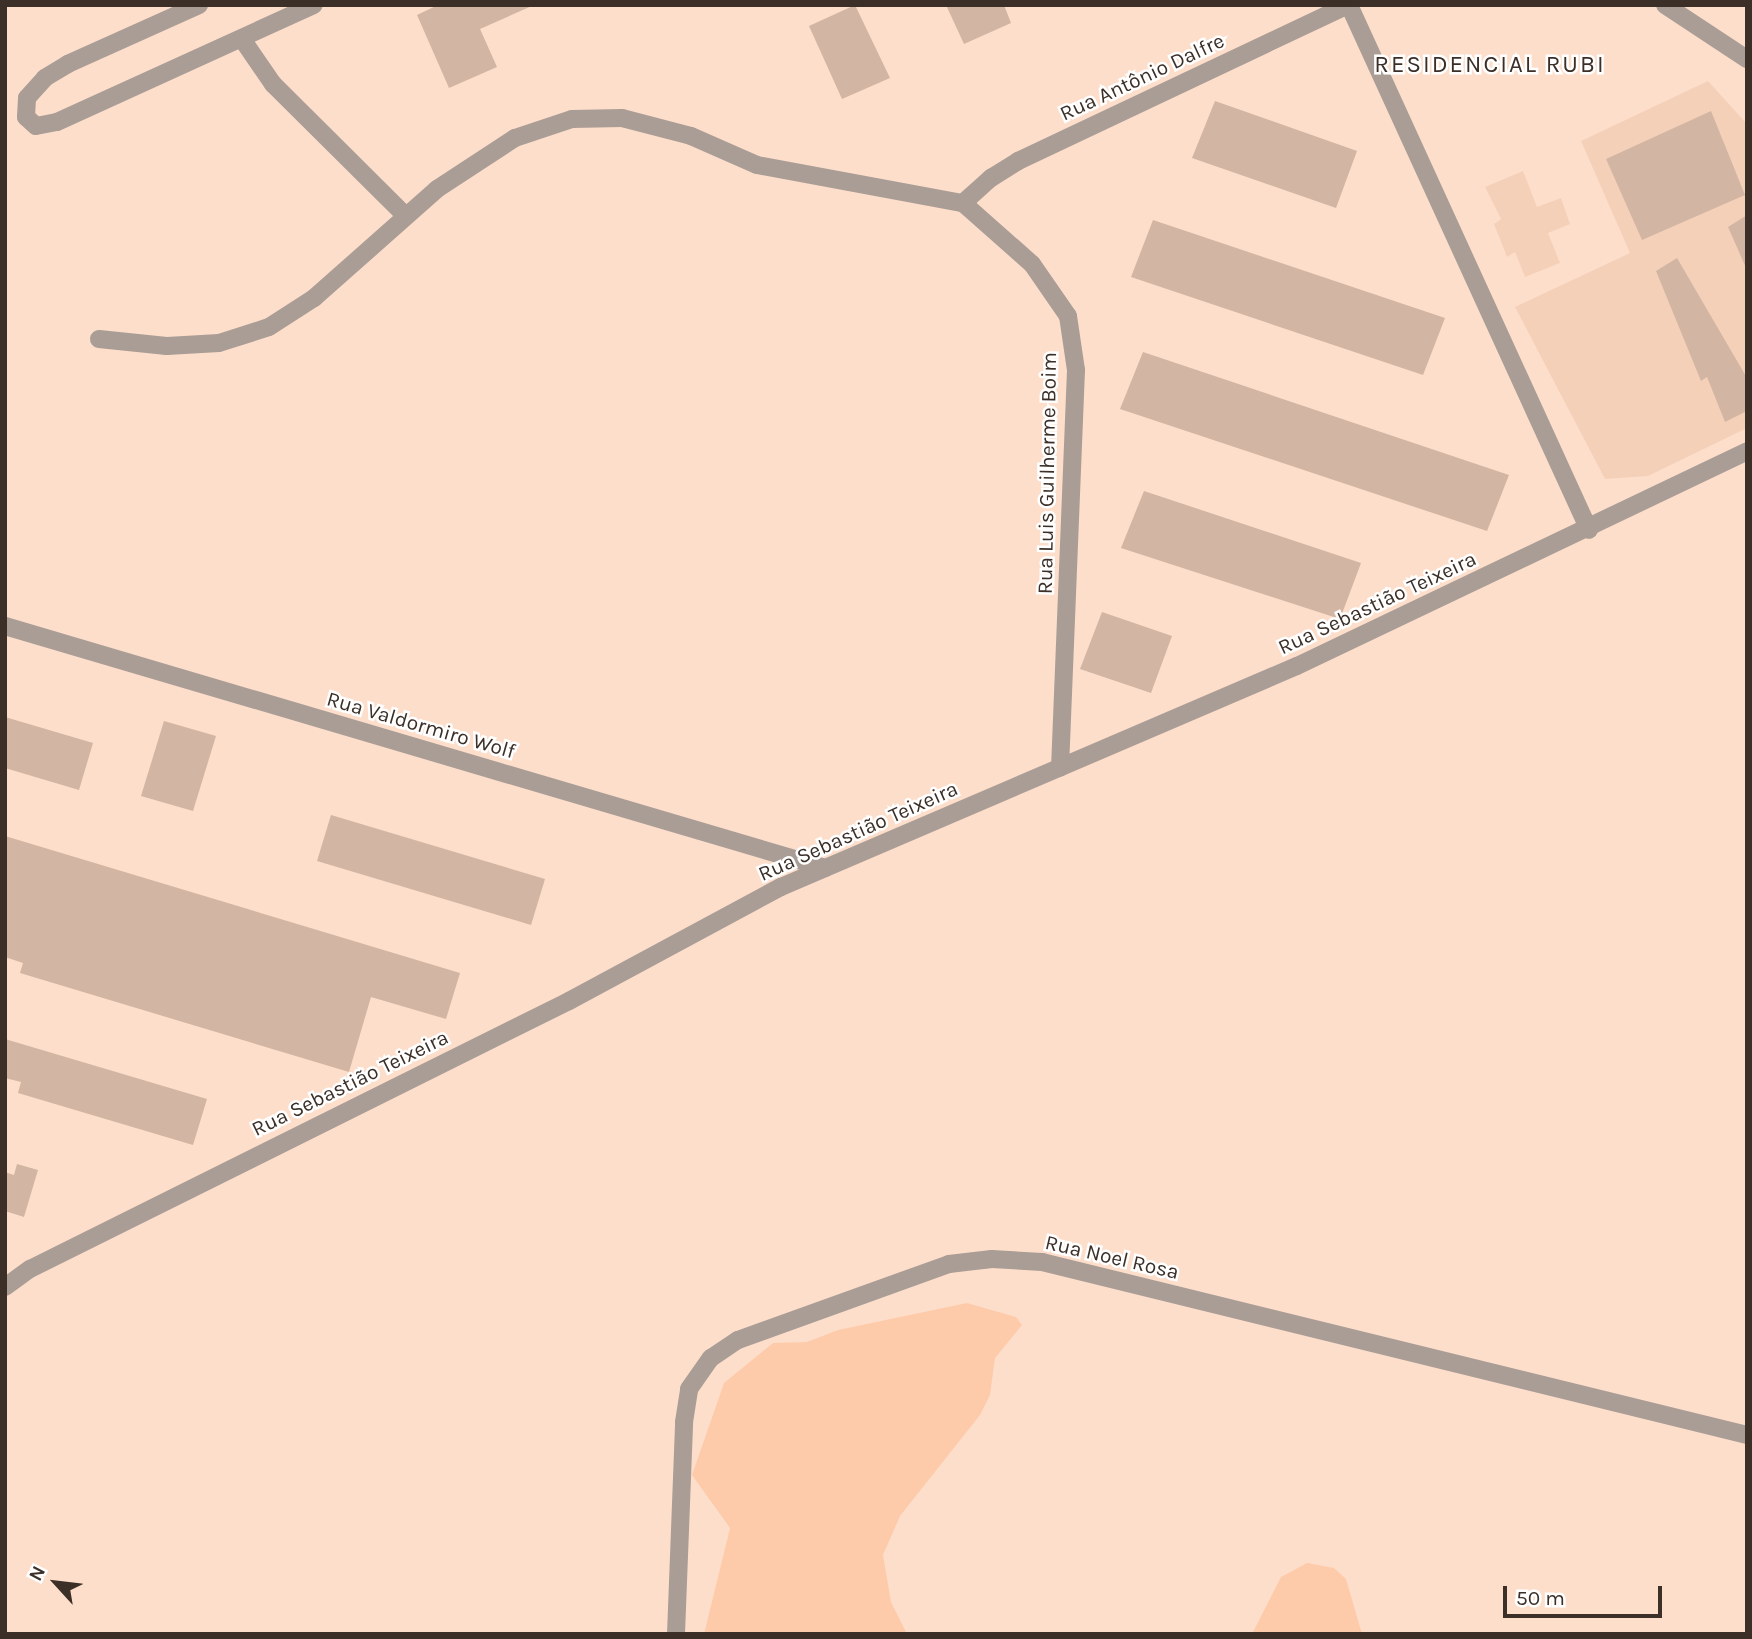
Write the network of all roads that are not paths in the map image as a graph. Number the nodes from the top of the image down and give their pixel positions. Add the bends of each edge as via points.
1 (200, 5) edge
2 (1348, 5) edge
3 (1665, 5) edge
4 (303, 8) edge
5 (242, 38) junction
6 (1747, 59) edge
7 (963, 203) junction
8 (406, 216) junction
9 (99, 339) dead end
10 (1747, 451) edge
11 (1588, 530) junction
12 (5, 626) edge
13 (1060, 768) junction
14 (825, 869) junction
15 (5, 1287) edge
16 (1747, 1435) edge
17 (676, 1634) edge

1 - 5 street via 45,78 27,99 26,117 43,127
2 - 7 street, Rua Antônio Dalfre via 1018,161
2 - 11 street
3 - 6 street
4 - 5 street
5 - 8 street via 273,84
7 - 8 street via 757,165 691,136 622,118 572,119 515,138 437,188
7 - 13 street, Rua Luis Guilherme Boim via 1032,264 1068,316 1076,370
8 - 9 street via 314,298 269,327 219,343 167,346
10 - 11 street, Rua Sebastião Teixeira
11 - 13 street, Rua Sebastião Teixeira via 1297,666
12 - 14 street, Rua Valdormiro Wolf
13 - 14 street, Rua Sebastião Teixeira
14 - 15 street, Rua Sebastião Teixeira via 781,887 569,1001 149,1207 30,1269
16 - 17 street, Rua Noel Rosa via 1042,1262 992,1259 949,1264 738,1340 711,1358 689,1390 684,1422

